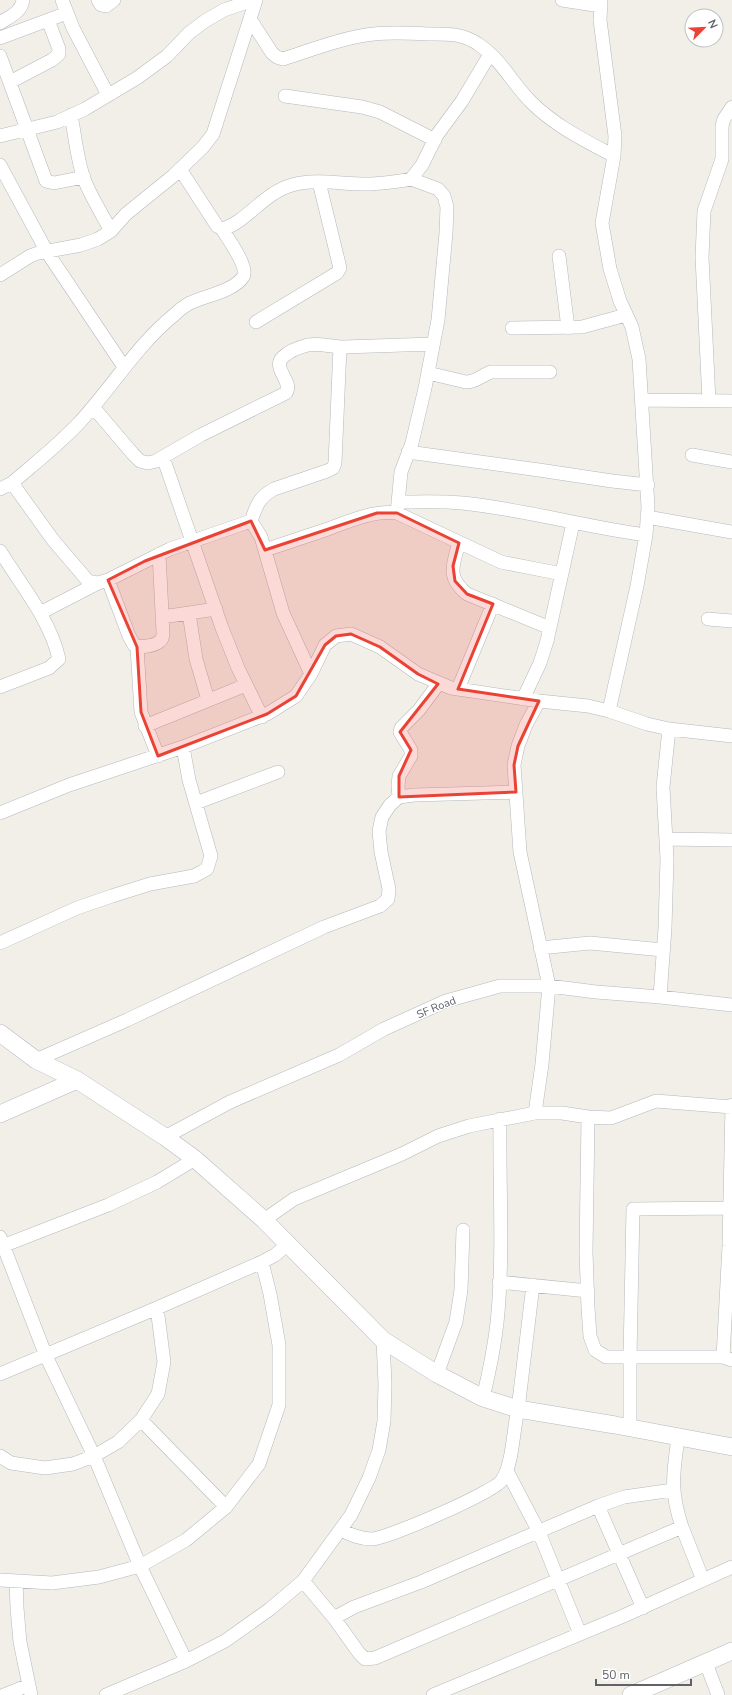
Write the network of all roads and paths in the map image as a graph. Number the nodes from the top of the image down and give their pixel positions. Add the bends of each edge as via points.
1 (22, 0) edge
2 (62, 0) edge
3 (98, 0) edge
4 (114, 0) edge
5 (253, 0) edge
6 (256, 0) edge
7 (562, 0) edge
8 (601, 3) edge
9 (67, 13) junction
10 (250, 19) junction
11 (48, 20) junction
12 (0, 23) edge
13 (0, 38) edge
14 (490, 54) junction
15 (0, 56) edge
16 (10, 82) junction
17 (108, 95) junction
18 (285, 96) dead end
19 (732, 107) edge
20 (71, 115) junction
21 (27, 130) junction
22 (0, 136) edge
23 (435, 140) junction
24 (614, 156) junction
25 (0, 167) edge
26 (180, 169) junction
27 (84, 178) junction
28 (411, 179) junction
29 (320, 182) junction
30 (222, 229) junction
31 (111, 230) junction
32 (47, 252) junction
33 (559, 256) dead end
34 (0, 275) edge
35 (626, 314) junction
36 (256, 322) dead end
37 (512, 328) dead end
38 (568, 328) junction
39 (434, 344) junction
40 (340, 347) junction
41 (124, 367) junction
42 (550, 372) dead end
43 (428, 373) junction
44 (642, 400) junction
45 (709, 401) junction
46 (732, 401) edge
47 (93, 407) junction
48 (408, 452) junction
49 (692, 455) dead end
50 (163, 458) junction
51 (732, 462) edge
52 (12, 483) junction
53 (648, 485) junction
54 (0, 489) edge
55 (398, 508) junction
56 (647, 517) junction
57 (251, 521) junction
58 (573, 523) junction
59 (732, 532) edge
60 (646, 535) junction
61 (192, 541) junction
62 (459, 543) junction
63 (265, 550) junction
64 (0, 551) edge
65 (159, 554) junction
66 (562, 574) junction
67 (103, 582) junction
68 (493, 604) junction
69 (216, 609) junction
70 (40, 613) junction
71 (189, 613) junction
72 (162, 617) junction
73 (708, 619) dead end
74 (732, 621) edge
75 (550, 628) junction
76 (137, 647) junction
77 (311, 674) junction
78 (438, 683) junction
79 (246, 685) junction
80 (0, 687) edge
81 (458, 689) junction
82 (523, 699) junction
83 (208, 700) junction
84 (539, 701) junction
85 (609, 711) junction
86 (262, 717) junction
87 (145, 726) junction
88 (669, 729) junction
89 (732, 736) edge
90 (183, 747) junction
91 (158, 756) junction
92 (278, 772) dead end
93 (516, 792) junction
94 (399, 797) junction
95 (196, 803) junction
96 (0, 813) edge
97 (666, 839) junction
98 (732, 840) edge
99 (0, 943) edge
100 (540, 948) junction
101 (663, 950) junction
102 (549, 986) junction
103 (660, 997) junction
104 (732, 1005) edge
105 (0, 1034) edge
106 (36, 1060) junction
107 (77, 1080) junction
108 (732, 1106) edge
109 (535, 1113) junction
110 (0, 1114) edge
111 (588, 1117) junction
112 (500, 1120) junction
113 (165, 1137) junction
114 (195, 1159) junction
115 (730, 1208) junction
116 (264, 1220) junction
117 (463, 1230) dead end
118 (1, 1243) edge
119 (288, 1244) junction
120 (262, 1262) junction
121 (499, 1282) junction
122 (533, 1285) junction
123 (588, 1291) junction
124 (157, 1308) junction
125 (383, 1340) junction
126 (46, 1356) junction
127 (630, 1358) junction
128 (727, 1358) edge
129 (0, 1374) edge
130 (437, 1374) junction
131 (483, 1398) junction
132 (518, 1409) junction
133 (140, 1420) junction
134 (630, 1428) junction
135 (678, 1438) junction
136 (732, 1447) edge
137 (0, 1456) edge
138 (94, 1456) junction
139 (507, 1471) junction
140 (673, 1490) junction
141 (598, 1506) junction
142 (226, 1507) junction
143 (682, 1527) junction
144 (340, 1530) junction
145 (538, 1532) junction
146 (620, 1554) junction
147 (140, 1566) junction
148 (732, 1568) edge
149 (0, 1580) edge
150 (703, 1580) junction
151 (16, 1581) junction
152 (303, 1581) junction
153 (558, 1581) junction
154 (643, 1608) junction
155 (334, 1618) junction
156 (580, 1634) junction
157 (732, 1651) edge
158 (186, 1662) junction
159 (706, 1663) junction
160 (30, 1690) edge
161 (4, 1695) edge
162 (106, 1695) edge
163 (433, 1695) edge
164 (631, 1695) edge
165 (718, 1695) edge

1 - 12 street via 17,12
2 - 9 street
3 - 4 street via 101,5 106,6
5 - 17 street via 224,10 205,21 192,30 167,56
6 - 10 street
7 - 8 street
8 - 24 street via 603,50 615,136
9 - 11 street
9 - 17 street
10 - 14 street via 272,53 283,59 356,37 391,33 453,34 467,37
10 - 26 street via 213,134
11 - 13 street
11 - 16 street via 59,54
14 - 23 street
14 - 24 street via 543,114 570,134
15 - 16 street
16 - 21 street
17 - 20 street
18 - 23 street via 380,112
19 - 45 street via 722,126 722,159 704,211 702,257
20 - 21 street via 57,122
20 - 27 street
21 - 22 street
21 - 27 street via 46,181 54,183
23 - 28 street
24 - 35 street via 602,223 610,269
25 - 32 street
26 - 30 street via 217,226
26 - 31 street via 126,214
27 - 31 street
28 - 29 street via 371,184
28 - 39 street via 438,189 444,196 446,207
29 - 30 street via 276,190 234,224
29 - 36 street via 340,268 337,273
30 - 41 street via 243,265 245,272 242,278 224,290 188,304 173,315
31 - 32 street via 98,239 81,245
32 - 34 street via 30,256
32 - 41 street
33 - 38 street
35 - 38 street via 582,327
35 - 44 street via 639,359
37 - 38 street
39 - 40 street
39 - 43 street
40 - 50 street via 308,345 290,352 280,362 288,386 286,393 201,435
40 - 57 street via 333,468 266,494 258,500
41 - 47 street
42 - 43 street via 491,372 472,382
43 - 48 street
44 - 45 street
44 - 53 street
45 - 46 street
47 - 50 street via 140,461 148,463
47 - 52 street via 50,452
48 - 53 street
48 - 55 street via 401,472
49 - 51 street
50 - 61 street
52 - 54 street
52 - 67 street via 72,564 88,581
53 - 56 street
55 - 58 street via 461,503 501,508
55 - 62 street
55 - 63 street
56 - 59 street
56 - 60 street
57 - 61 street
57 - 63 street via 261,537
58 - 60 street
58 - 66 street
60 - 85 street
61 - 65 street
61 - 69 street
62 - 66 street via 501,562
62 - 68 street via 452,575 455,581 467,594
63 - 77 street via 283,613
64 - 70 street
65 - 67 street
65 - 72 street
66 - 75 street
67 - 70 street
67 - 76 street via 130,640
68 - 75 street
68 - 81 street
69 - 71 street
69 - 79 street
70 - 80 street via 56,646 59,659 50,668
71 - 72 street
71 - 83 street via 196,659
72 - 76 street via 161,641
73 - 74 street
75 - 82 street via 540,663
76 - 87 street via 140,703
77 - 78 street via 325,645 336,636 351,634 380,647 418,674
77 - 86 street via 296,696
78 - 81 street
78 - 94 street via 420,710 401,728 400,732 411,750 399,776
79 - 83 street
79 - 86 street
81 - 82 street
82 - 84 street
83 - 87 street
84 - 85 street
84 - 93 street via 518,746 514,765
85 - 88 street
86 - 90 street
87 - 91 street
88 - 89 street
88 - 97 street via 663,787
90 - 91 street
90 - 95 street
91 - 96 street
92 - 95 street
93 - 94 street
93 - 100 street via 520,852
94 - 106 street via 382,817 379,832 389,889 388,899 380,906 324,927
95 - 99 street via 211,856 207,869 194,876 150,884 78,908
97 - 98 street
97 - 101 street
100 - 101 street via 590,943
100 - 102 street
101 - 103 street
102 - 103 street, SF Road
102 - 109 street
102 - 113 street, SF Road via 500,986 446,1001 384,1029 339,1054 230,1102
103 - 104 street, SF Road
105 - 106 street
106 - 107 street
107 - 110 street
107 - 113 street
108 - 111 street via 656,1101 611,1118
108 - 115 street
109 - 111 street via 562,1113
109 - 112 street
111 - 123 street
112 - 116 street via 438,1136 402,1154 294,1199
112 - 121 street
113 - 114 street
114 - 116 street
114 - 118 street via 157,1182 108,1205
115 - 127 street via 634,1209
115 - 128 street
116 - 119 street
117 - 130 street via 461,1290 456,1322
118 - 126 street
119 - 120 street
119 - 125 street
120 - 124 street
120 - 142 street via 279,1345 279,1405 259,1464
121 - 122 street
121 - 131 street via 496,1331
122 - 123 street
122 - 132 street
123 - 127 street via 590,1336 595,1350 606,1357
124 - 126 street
124 - 133 street via 164,1362 158,1394
125 - 130 street
125 - 144 street via 384,1421 379,1450 352,1515
126 - 129 street
126 - 138 street
127 - 128 street
127 - 134 street
130 - 131 street
131 - 132 street
132 - 134 street
132 - 139 street
133 - 138 street via 118,1442
133 - 142 street
134 - 135 street
135 - 136 street
135 - 140 street
137 - 138 street via 11,1463 45,1468 73,1464
138 - 147 street
139 - 144 street via 501,1482 492,1489 384,1536 373,1539 357,1538
139 - 145 street
140 - 141 street via 624,1497
140 - 143 street
141 - 145 street
141 - 146 street
142 - 147 street via 186,1540
143 - 146 street
143 - 150 street
144 - 152 street
145 - 153 street
145 - 155 street via 421,1582 354,1607
146 - 153 street
146 - 154 street
147 - 151 street via 99,1577 52,1583
147 - 158 street
148 - 150 street
149 - 151 street
150 - 154 street
151 - 160 street via 20,1642
152 - 155 street
152 - 158 street via 231,1637
153 - 155 street via 376,1658 365,1659
153 - 156 street
154 - 156 street
156 - 163 street
157 - 159 street
158 - 162 street
159 - 164 street
159 - 165 street
160 - 161 street

